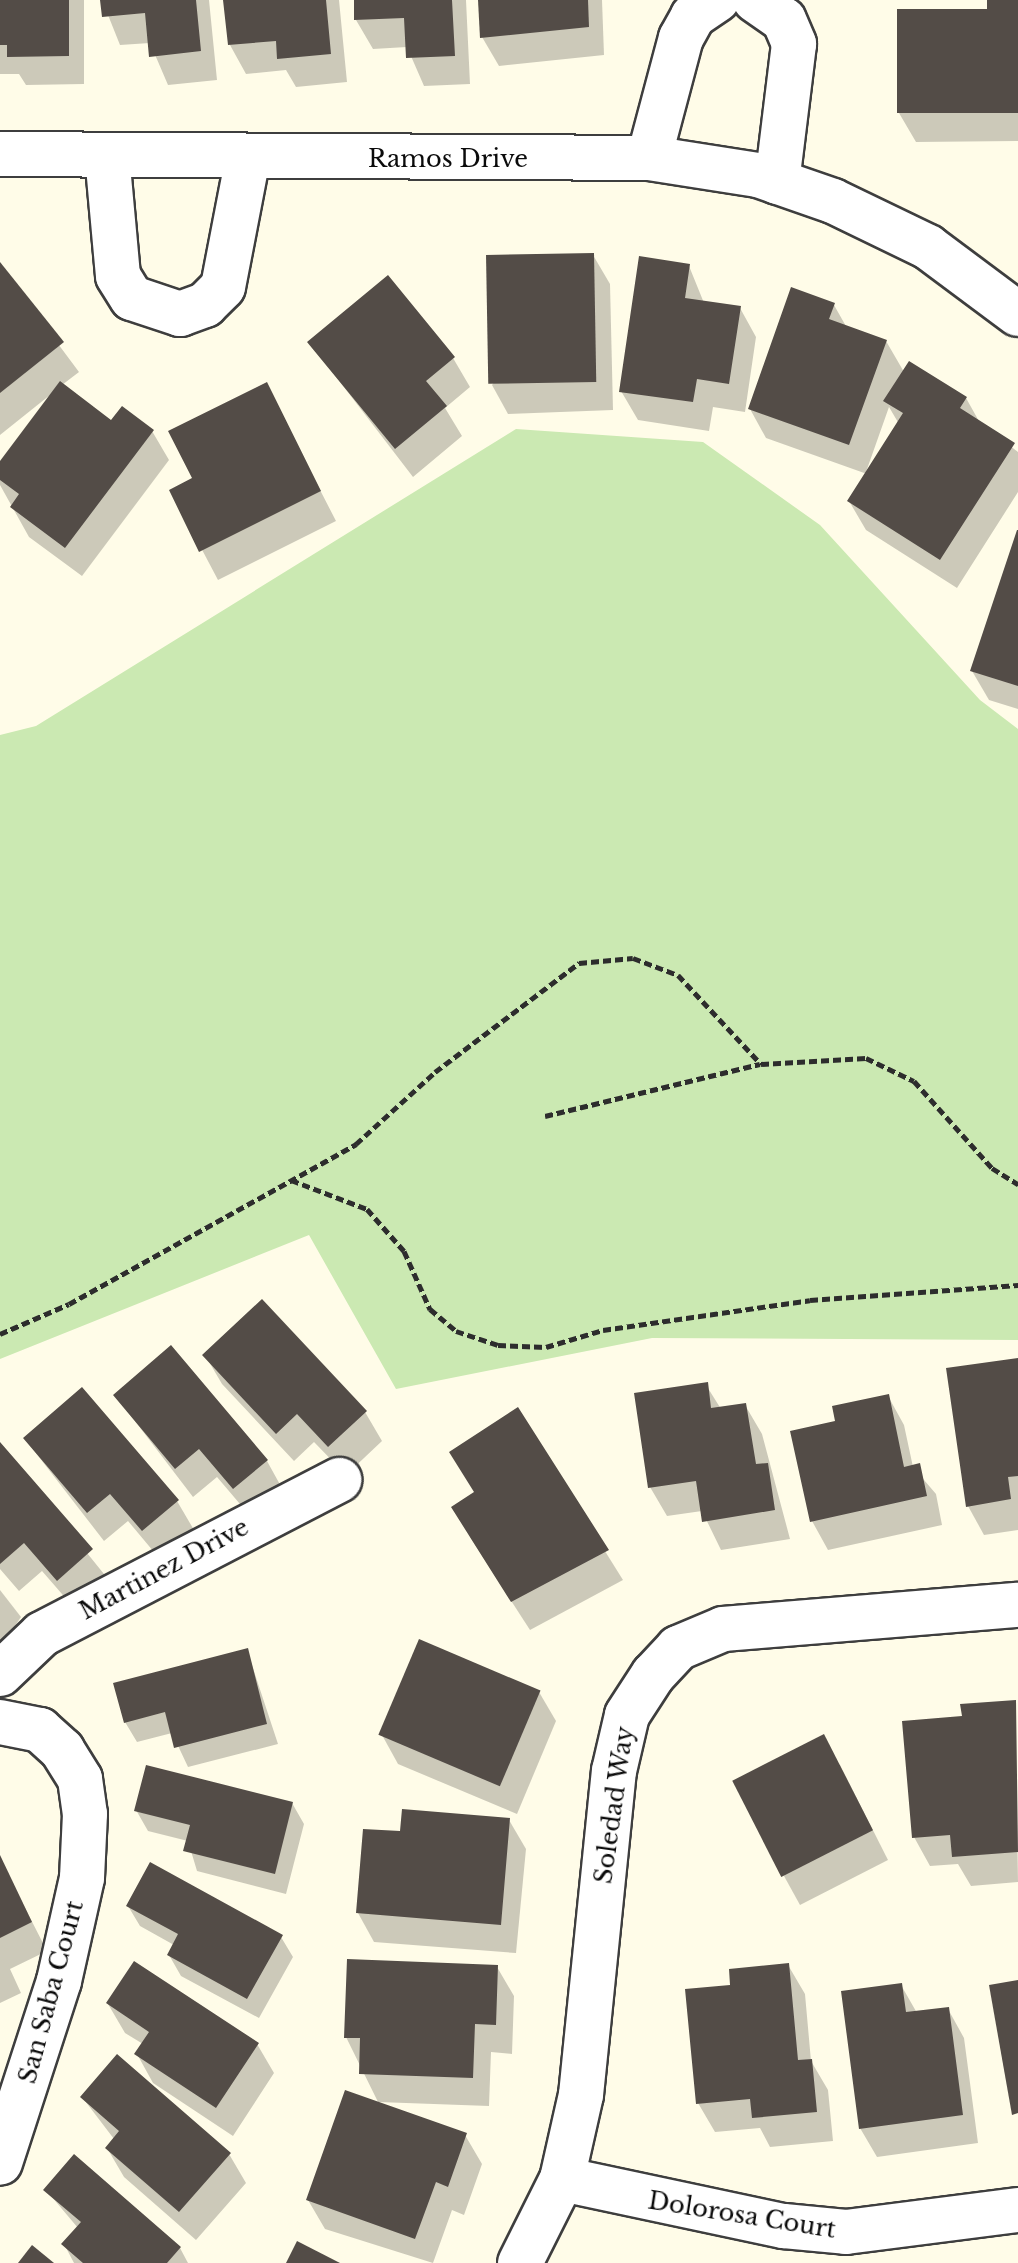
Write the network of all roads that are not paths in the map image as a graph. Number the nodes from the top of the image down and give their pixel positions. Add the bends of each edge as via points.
1 (717, 0) edge
2 (755, 0) edge
3 (0, 154) edge
4 (107, 155) junction
5 (248, 157) junction
6 (649, 158) junction
7 (777, 182) junction
8 (1018, 314) edge
9 (339, 1480) dead end
10 (1018, 1605) edge
11 (0, 1674) edge
12 (0, 1722) edge
13 (0, 2163) edge
14 (562, 2179) junction
15 (1018, 2210) edge
16 (520, 2263) edge

1 - 6 street via 693,16 681,38
2 - 7 street via 784,20 794,44
3 - 4 street, Ramos Drive
4 - 5 street, Ramos Drive
4 - 5 street via 118,276 132,298 180,314 205,305 223,287
5 - 6 street, Ramos Drive
6 - 7 street, Ramos Drive
7 - 8 street, Ramos Drive via 928,247
9 - 11 street, Martinez Drive via 42,1634
10 - 14 street, Soledad Way via 723,1629 678,1648 653,1675 627,1715 614,1771 581,2095
12 - 13 street, San Saba Court via 40,1730 62,1750 80,1779 85,1814 82,1878 59,1981
14 - 15 street, Dolorosa Court via 770,2224 846,2232
14 - 16 street, Soledad Way

